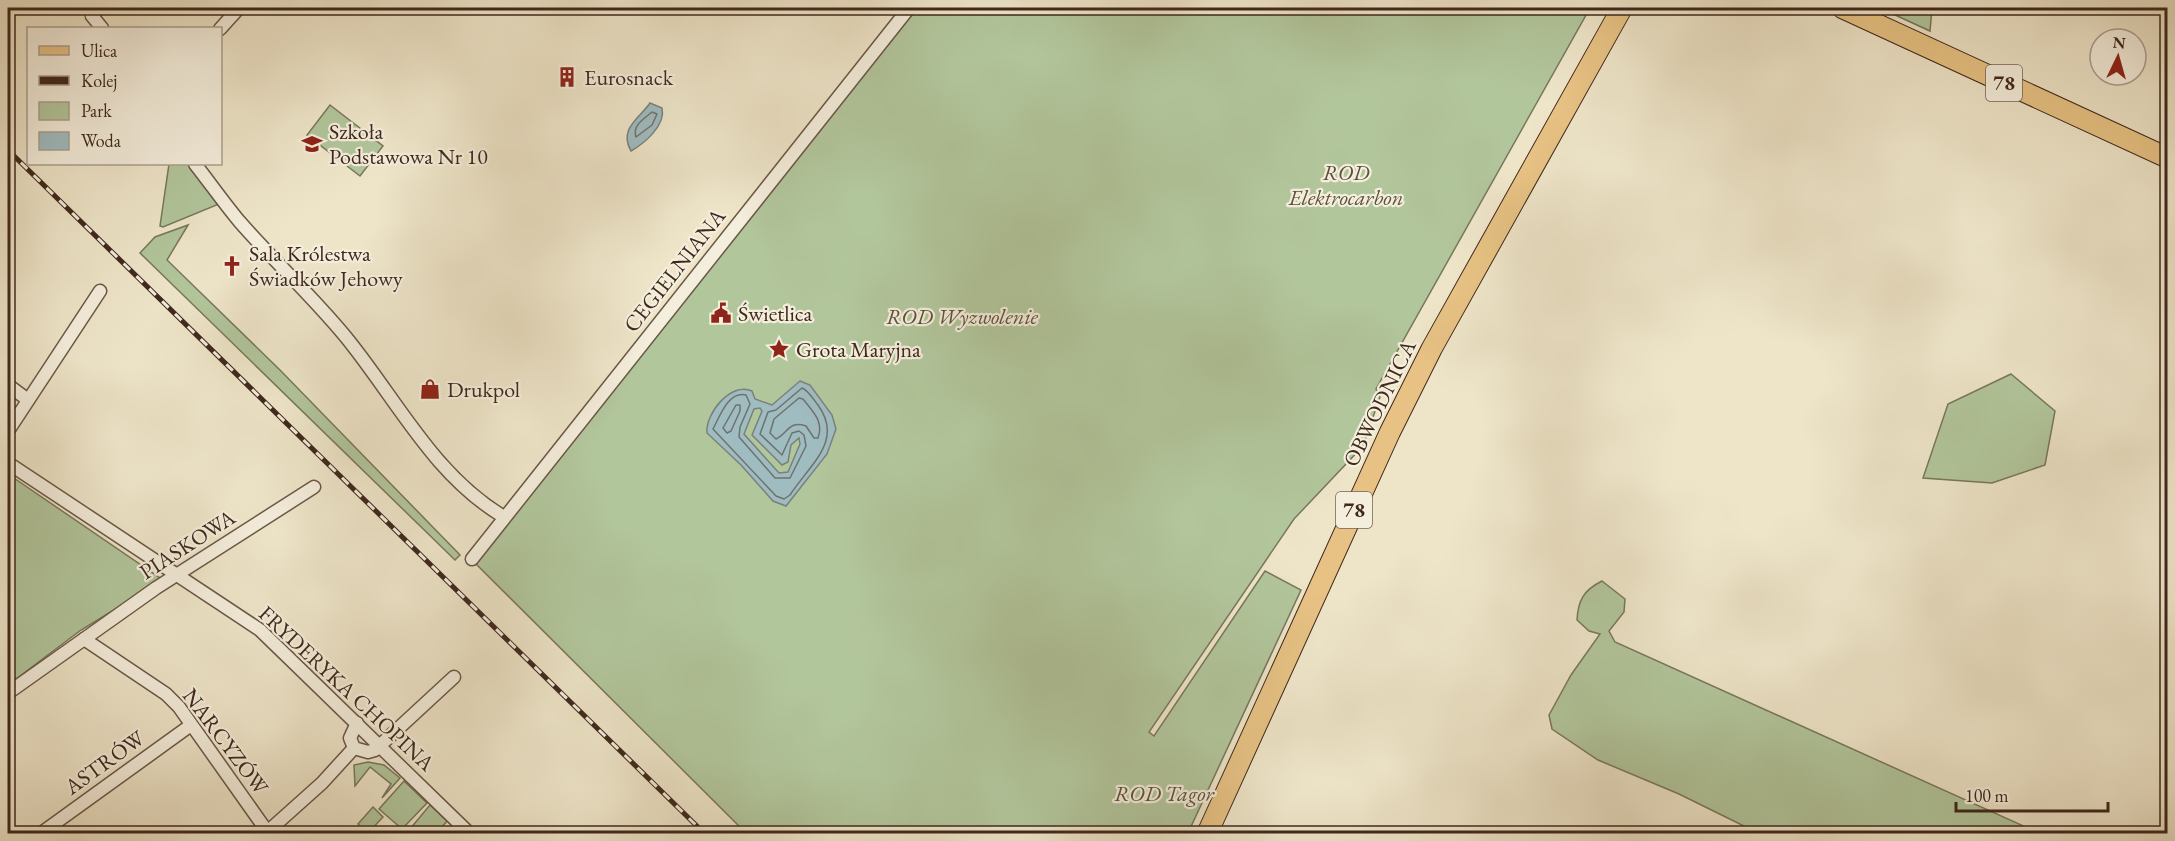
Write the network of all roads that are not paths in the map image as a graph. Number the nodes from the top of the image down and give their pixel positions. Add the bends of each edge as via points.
1 (238, 8) edge
2 (909, 8) edge
3 (1622, 8) edge
4 (1842, 8) edge
5 (96, 12) edge
6 (102, 27) edge
7 (222, 27) edge
8 (2168, 158) edge
9 (196, 165) edge
10 (100, 291) dead end
11 (8, 385) edge
12 (28, 400) junction
13 (8, 431) edge
14 (8, 463) edge
15 (314, 487) dead end
16 (504, 517) junction
17 (472, 559) dead end
18 (176, 575) junction
19 (84, 639) junction
20 (454, 676) dead end
21 (8, 693) edge
22 (357, 723) junction
23 (191, 725) junction
24 (380, 746) junction
25 (354, 748) junction
26 (267, 833) edge
27 (40, 834) edge
28 (470, 834) edge
29 (1208, 834) edge

1 - 7 street
2 - 16 street, CEGIELNIANA
3 - 29 main road, OBWODNICA / 78 via 1432,348
4 - 8 main road, 78
5 - 6 street
9 - 16 street via 238,220 345,335 458,484
10 - 12 street
11 - 12 street
12 - 13 street
14 - 18 street, FRYDERYKA CHOPINA
15 - 18 street, PIASKOWA
16 - 17 street, CEGIELNIANA
18 - 19 street, PIASKOWA
18 - 22 street, FRYDERYKA CHOPINA via 260,630
19 - 21 street, PIASKOWA
19 - 23 street, NARCYZÓW via 166,694
20 - 24 street
22 - 24 street, FRYDERYKA CHOPINA
22 - 25 street via 350,738
23 - 26 street, NARCYZÓW
23 - 27 street, ASTRÓW
24 - 25 street via 368,752
24 - 28 street, FRYDERYKA CHOPINA
25 - 26 street

